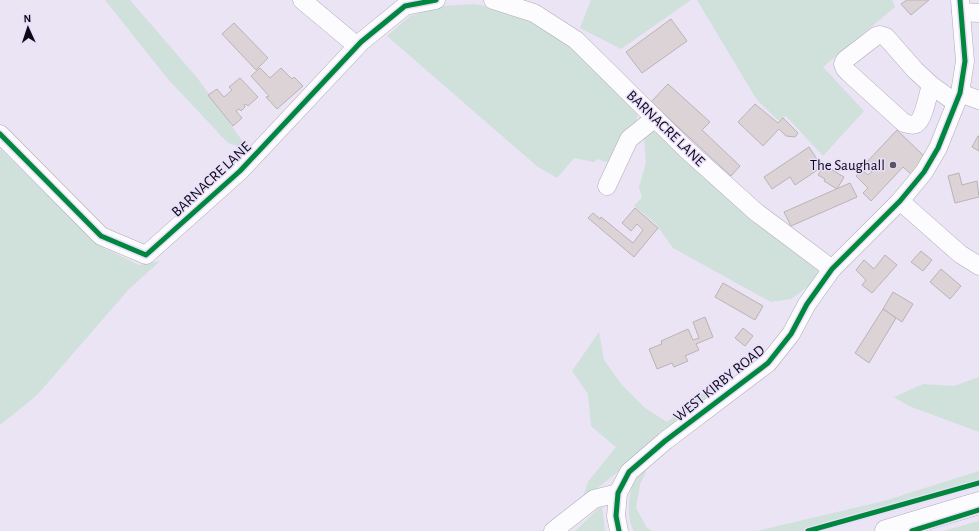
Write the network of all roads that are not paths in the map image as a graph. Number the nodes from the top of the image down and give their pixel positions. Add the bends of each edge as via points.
1 (302, 0) edge
2 (436, 0) edge
3 (493, 0) edge
4 (960, 6) edge
5 (979, 12) edge
6 (357, 46) junction
7 (931, 85) junction
8 (958, 98) junction
9 (979, 100) edge
10 (655, 118) junction
11 (0, 134) edge
12 (607, 186) dead end
13 (900, 201) junction
14 (979, 266) edge
15 (832, 268) junction
16 (618, 493) junction
17 (979, 503) edge
18 (553, 531) edge
19 (619, 531) edge
20 (886, 531) edge

1 - 6 street
2 - 6 street, BARNACRE LANE via 405,6
3 - 10 street, BARNACRE LANE via 534,13 576,40
4 - 5 street
4 - 8 street, WEST KIRBY ROAD via 965,61
6 - 11 street, BARNACRE LANE via 240,171 146,255 102,236
7 - 7 street via 886,38 880,35 843,64 844,69 904,123 910,125 915,125 921,120
7 - 8 street
8 - 9 street
8 - 13 street, WEST KIRBY ROAD via 938,148 924,172
10 - 12 street via 629,139
10 - 15 street, BARNACRE LANE via 756,212
13 - 14 street via 960,254
13 - 15 street, WEST KIRBY ROAD
15 - 16 street, WEST KIRBY ROAD via 807,304 791,334 768,363 665,441 629,472
16 - 18 street via 594,499
16 - 19 street, WEST KIRBY ROAD via 616,516
17 - 20 main road

